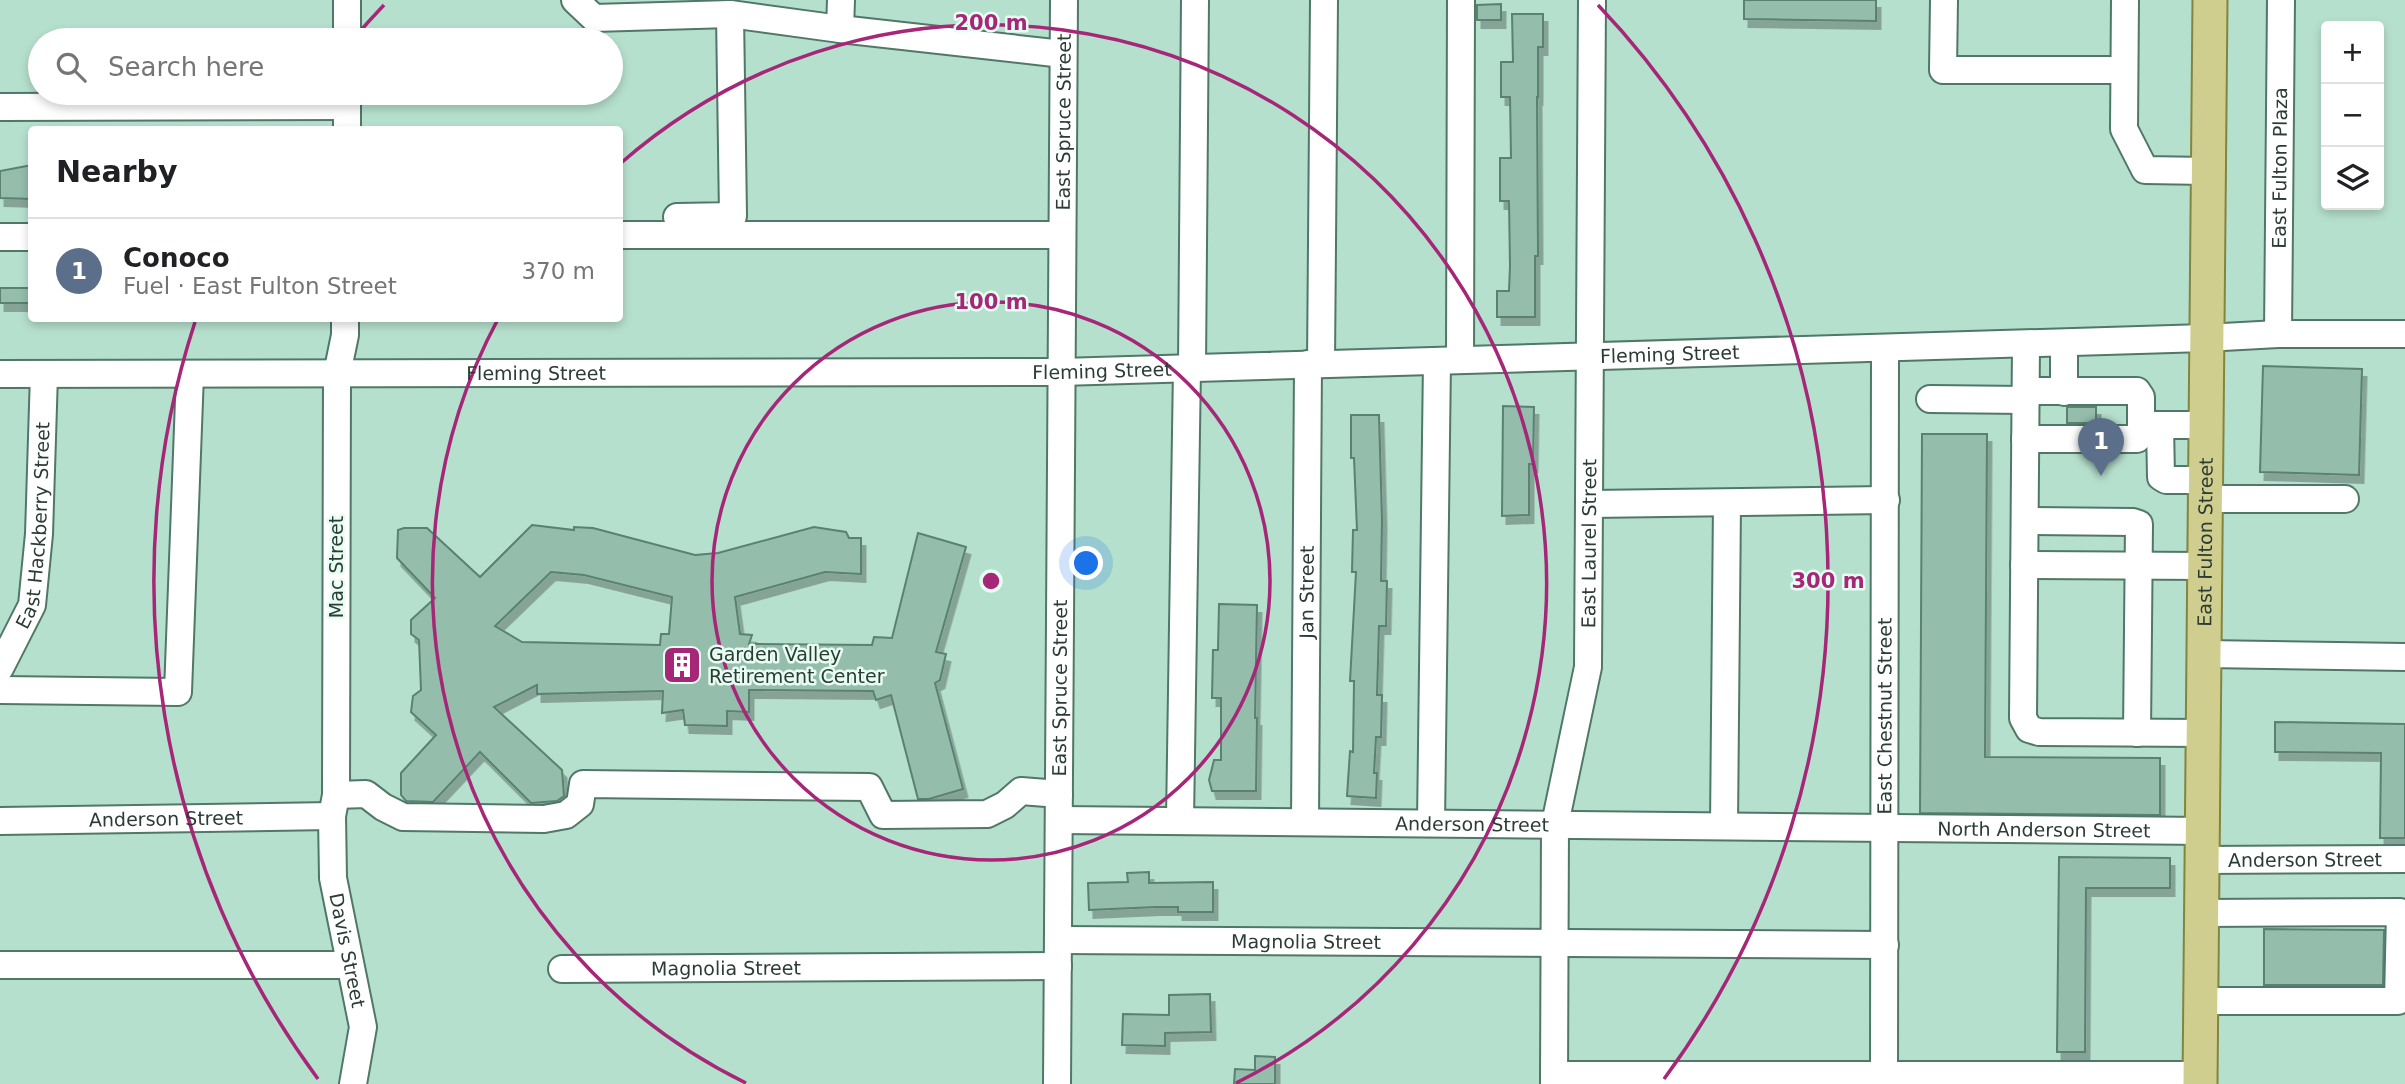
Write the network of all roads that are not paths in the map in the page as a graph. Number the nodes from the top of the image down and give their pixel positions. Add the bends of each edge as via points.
1 (347, 0) edge
2 (575, 0) edge
3 (841, 0) edge
4 (1064, 0) edge
5 (1195, 0) edge
6 (1324, 0) edge
7 (1461, 0) edge
8 (1592, 0) edge
9 (1944, 0) edge
10 (2125, 0) edge
11 (2210, 0) edge
12 (2281, 0) edge
13 (730, 13) junction
14 (347, 28) edge
15 (840, 29) junction
16 (1063, 54) junction
17 (2124, 70) junction
18 (0, 107) edge
19 (347, 109) edge
20 (2207, 171) junction
21 (623, 217) edge
22 (623, 234) edge
23 (1062, 234) junction
24 (0, 237) edge
25 (28, 237) edge
26 (345, 322) edge
27 (2278, 334) junction
28 (2405, 334) edge
29 (2205, 338) junction
30 (2064, 343) junction
31 (2026, 344) junction
32 (1885, 348) junction
33 (1592, 356) junction
34 (1449, 360) junction
35 (1315, 364) junction
36 (1190, 368) junction
37 (1062, 372) junction
38 (337, 373) junction
39 (0, 374) edge
40 (44, 374) junction
41 (190, 374) junction
42 (2064, 392) junction
43 (2026, 396) junction
44 (1930, 399) dead end
45 (2151, 425) junction
46 (2205, 425) junction
47 (2025, 439) junction
48 (2205, 489) junction
49 (2345, 499) dead end
50 (1886, 500) junction
51 (1727, 503) junction
52 (1590, 504) junction
53 (2025, 521) junction
54 (2024, 565) junction
55 (2139, 565) junction
56 (2205, 566) junction
57 (2205, 654) junction
58 (2405, 657) edge
59 (0, 668) edge
60 (0, 690) edge
61 (2137, 733) junction
62 (2204, 733) junction
63 (334, 805) junction
64 (1059, 807) junction
65 (1180, 820) junction
66 (0, 821) edge
67 (1305, 821) junction
68 (1431, 823) junction
69 (1555, 824) junction
70 (1724, 826) junction
71 (1886, 828) junction
72 (2204, 846) junction
73 (2405, 859) edge
74 (2202, 913) junction
75 (1555, 944) junction
76 (1885, 946) junction
77 (1058, 953) junction
78 (0, 965) edge
79 (350, 965) junction
80 (562, 969) dead end
81 (2201, 1001) junction
82 (1884, 1079) edge
83 (2200, 1079) edge
84 (1554, 1080) edge
85 (353, 1084) edge
86 (1057, 1084) edge

1 - 14 street
2 - 13 street via 594,18
3 - 15 street
4 - 16 street, East Spruce Street
5 - 36 street
6 - 35 street, Jan Street
7 - 34 street
8 - 33 street, East Laurel Street
9 - 17 street via 1943,70
10 - 17 street
11 - 20 main road, East Fulton Street
12 - 27 street, East Fulton Plaza
13 - 15 street
13 - 21 street via 733,216
15 - 16 street
16 - 23 street, East Spruce Street
17 - 20 street via 2124,129 2145,170
18 - 19 street
20 - 29 main road, East Fulton Street
22 - 23 street
23 - 37 street, East Spruce Street
24 - 25 street
26 - 38 street, Mac Street
27 - 28 street, Fleming Street
27 - 29 street, Fleming Street
29 - 30 street, Fleming Street
29 - 46 main road, East Fulton Street
30 - 31 street, Fleming Street
30 - 42 street
31 - 32 street, Fleming Street
31 - 43 street
32 - 33 street, Fleming Street
32 - 50 street, East Chestnut Street
33 - 34 street, Fleming Street
33 - 52 street, East Laurel Street
34 - 35 street, Fleming Street
34 - 68 street
35 - 36 street, Fleming Street
35 - 67 street, Jan Street
36 - 37 street, Fleming Street
36 - 65 street
37 - 38 street, Fleming Street
37 - 64 street, East Spruce Street
38 - 41 street, Fleming Street
38 - 63 street, Mac Street
39 - 40 street, Fleming Street
40 - 41 street, Fleming Street
40 - 59 street, East Hackberry Street via 32,605
41 - 60 street via 178,692
42 - 43 street
42 - 45 street via 2137,391
43 - 44 street
43 - 47 street
45 - 46 street
45 - 47 street via 2137,439
45 - 48 street via 2161,477
46 - 48 main road, East Fulton Street
47 - 53 street
48 - 49 street
48 - 56 main road, East Fulton Street
50 - 51 street
50 - 71 street, East Chestnut Street
51 - 52 street
51 - 70 street
52 - 69 street, East Laurel Street via 1588,667
53 - 54 street
53 - 55 street via 2137,523
54 - 55 street
54 - 61 street via 2023,718 2029,729
55 - 56 street
55 - 61 street
56 - 57 main road, East Fulton Street
57 - 58 street
57 - 62 main road, East Fulton Street
61 - 62 street
62 - 72 main road, East Fulton Street
63 - 64 street, Anderson Street via 366,794 403,817 544,819 566,815 580,804 583,784 869,787 883,815 986,814 1021,791
63 - 66 street, Anderson Street
63 - 79 street, Davis Street via 333,878
64 - 65 street, Anderson Street
64 - 77 street, East Spruce Street
65 - 67 street, Anderson Street
67 - 68 street, Anderson Street
68 - 69 street, Anderson Street
69 - 70 street, Anderson Street
69 - 75 street, East Laurel Street
70 - 71 street, Anderson Street
71 - 72 street, North Anderson Street
71 - 76 street, East Chestnut Street
72 - 73 street, Anderson Street
72 - 74 main road, East Fulton Street
74 - 81 main road, East Fulton Street
74 - 81 street via 2400,912 2398,1001
75 - 76 street, Magnolia Street
75 - 77 street, Magnolia Street
75 - 84 street, East Laurel Street
76 - 82 street, East Chestnut Street
77 - 80 street, Magnolia Street
77 - 86 street, East Spruce Street
78 - 79 street
79 - 85 street, Davis Street via 363,1027
81 - 83 main road, East Fulton Street
82 - 83 street
82 - 84 street

